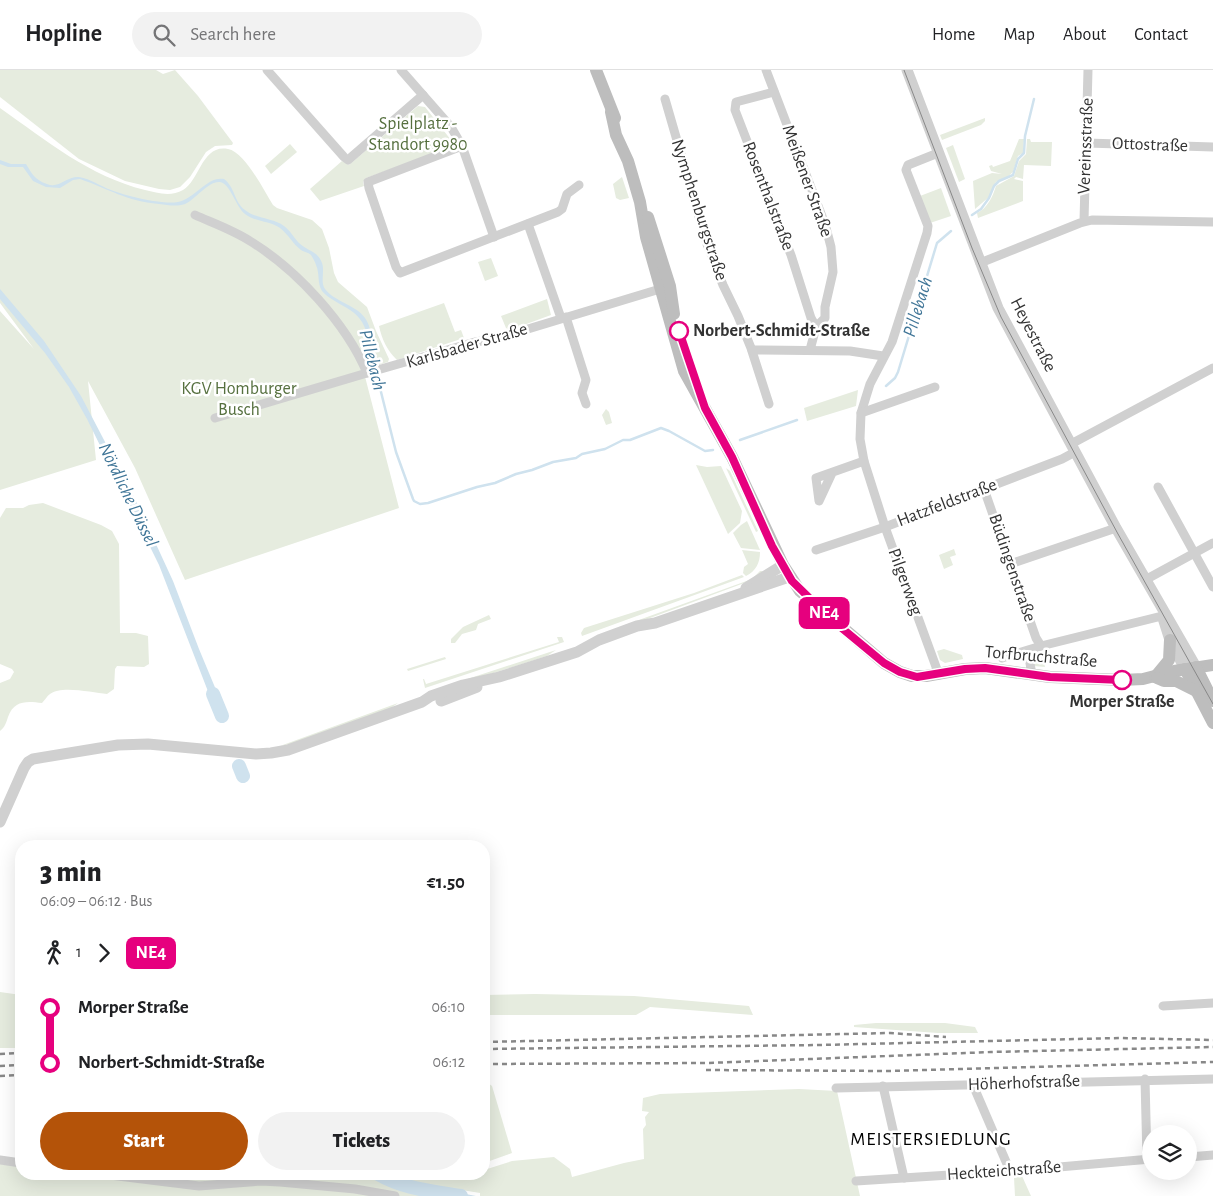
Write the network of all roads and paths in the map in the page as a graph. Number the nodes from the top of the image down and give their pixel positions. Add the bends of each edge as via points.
1 (267, 70) edge
2 (401, 70) edge
3 (596, 70) edge
4 (766, 70) edge
5 (907, 70) edge
6 (1088, 70) edge
7 (774, 92) junction
8 (423, 95) junction
9 (665, 99) dead end
10 (1087, 143) junction
11 (462, 146) junction
12 (1213, 147) edge
13 (938, 153) junction
14 (579, 185) dead end
15 (640, 202) junction
16 (195, 215) dead end
17 (1084, 221) junction
18 (651, 222) junction
19 (1213, 222) edge
20 (528, 224) junction
21 (494, 237) junction
22 (980, 263) junction
23 (660, 289) junction
24 (563, 318) junction
25 (676, 323) junction
26 (816, 327) junction
27 (752, 350) junction
28 (810, 350) junction
29 (883, 356) junction
30 (1213, 368) edge
31 (368, 373) junction
32 (935, 387) dead end
33 (586, 404) dead end
34 (769, 404) dead end
35 (705, 408) junction
36 (861, 413) junction
37 (215, 418) dead end
38 (1073, 448) junction
39 (864, 461) junction
40 (832, 473) dead end
41 (1158, 487) dead end
42 (984, 489) junction
43 (885, 527) junction
44 (1116, 528) junction
45 (1213, 543) edge
46 (816, 550) dead end
47 (1195, 553) junction
48 (1010, 564) junction
49 (786, 571) junction
50 (1145, 580) junction
51 (1213, 587) edge
52 (1164, 616) junction
53 (1170, 640) junction
54 (1041, 646) junction
55 (1028, 651) junction
56 (1002, 658) dead end
57 (1213, 665) edge
58 (1190, 668) junction
59 (939, 674) junction
60 (1032, 675) junction
61 (1154, 677) junction
62 (1198, 692) junction
63 (1213, 701) edge
64 (1213, 723) edge
65 (0, 822) edge
66 (1213, 1003) edge
67 (1163, 1006) dead end
68 (1145, 1079) junction
69 (1213, 1079) edge
70 (973, 1085) junction
71 (884, 1086) junction
72 (836, 1088) dead end
73 (1147, 1125) edge
74 (1213, 1155) edge
75 (1197, 1156) edge
76 (0, 1160) edge
77 (1142, 1160) edge
78 (15, 1162) edge
79 (1010, 1171) junction
80 (904, 1178) junction
81 (150, 1180) edge
82 (856, 1181) dead end
83 (396, 1196) edge

1 - 8 street via 348,160
2 - 8 street
3 - 15 main road, Torfbruchstraße via 622,133
4 - 7 street, Meißener Straße
5 - 13 street, Heyestraße
6 - 10 street, Vereinsstraße
7 - 26 street, Meißener Straße via 831,247 833,272 825,318
7 - 26 street, Rosenthalstraße via 734,105
8 - 11 street via 451,127
9 - 27 street, Nymphenburgstraße via 707,244
10 - 12 street, Ottostraße
10 - 17 street, Vereinsstraße
11 - 21 street
11 - 21 street via 368,182 368,188 400,272
13 - 22 street, Heyestraße
13 - 29 street, Pilgerweg via 908,165 906,170 928,226 892,342
14 - 20 street via 567,194 562,209
15 - 18 main road, Torfbruchstraße
15 - 23 main road, Torfbruchstraße
16 - 31 street via 249,240 302,283 342,327
17 - 19 street
17 - 22 street
18 - 23 main road via 650,236 661,277
18 - 25 main road, Torfbruchstraße via 670,286
20 - 21 street
20 - 24 street
22 - 38 street, Heyestraße via 998,308
23 - 24 street, Karlsbader Straße
23 - 25 main road via 666,295
23 - 35 main road, Torfbruchstraße via 684,371
24 - 31 street, Karlsbader Straße
24 - 33 street via 586,380 582,393
25 - 35 main road, Torfbruchstraße
26 - 28 street, Meißener Straße
27 - 28 street
27 - 34 street, Nymphenburgstraße
28 - 29 street
29 - 36 street, Pilgerweg
30 - 38 street, Hatzfeldstraße
31 - 37 street, Karlsbader Straße
32 - 36 street
35 - 49 main road, Torfbruchstraße
36 - 39 street, Pilgerweg via 860,440
38 - 42 street, Hatzfeldstraße via 1062,459
38 - 44 street, Heyestraße
39 - 40 street
39 - 43 street, Pilgerweg
41 - 47 street
42 - 43 street, Hatzfeldstraße
42 - 48 street, Büdingenstraße
43 - 46 street, Hatzfeldstraße
43 - 59 street, Pilgerweg
44 - 48 street
44 - 50 street, Heyestraße
45 - 47 street
47 - 50 street
47 - 51 street
48 - 54 street, Büdingenstraße
49 - 59 main road, Torfbruchstraße via 806,597 884,663 912,676
49 - 65 street via 738,593 598,640 584,649 499,677 463,685 288,750 256,754 148,744 118,745 33,759 24,768
50 - 52 street, Heyestraße
52 - 53 street, Heyestraße
52 - 54 street
52 - 58 street, Heyestraße
53 - 58 street, Heyestraße
53 - 61 main road via 1169,660
54 - 55 street
55 - 56 street
55 - 60 street
57 - 58 main road
58 - 61 main road, Torfbruchstraße
58 - 62 main road, Heyestraße
58 - 63 main road, Heyestraße
59 - 60 main road, Torfbruchstraße via 980,668
60 - 61 main road, Torfbruchstraße via 1100,680
61 - 62 main road via 1176,681
62 - 64 main road, Heyestraße
66 - 67 street
68 - 69 street, Höherhofstraße
68 - 70 street, Höherhofstraße
68 - 73 street
70 - 71 street, Höherhofstraße
70 - 79 street
71 - 72 street, Höherhofstraße
71 - 80 street
74 - 75 street
76 - 78 street
77 - 79 street, Heckteichstraße
79 - 80 street, Heckteichstraße
80 - 82 street, Heckteichstraße
81 - 83 street via 199,1186 280,1182

